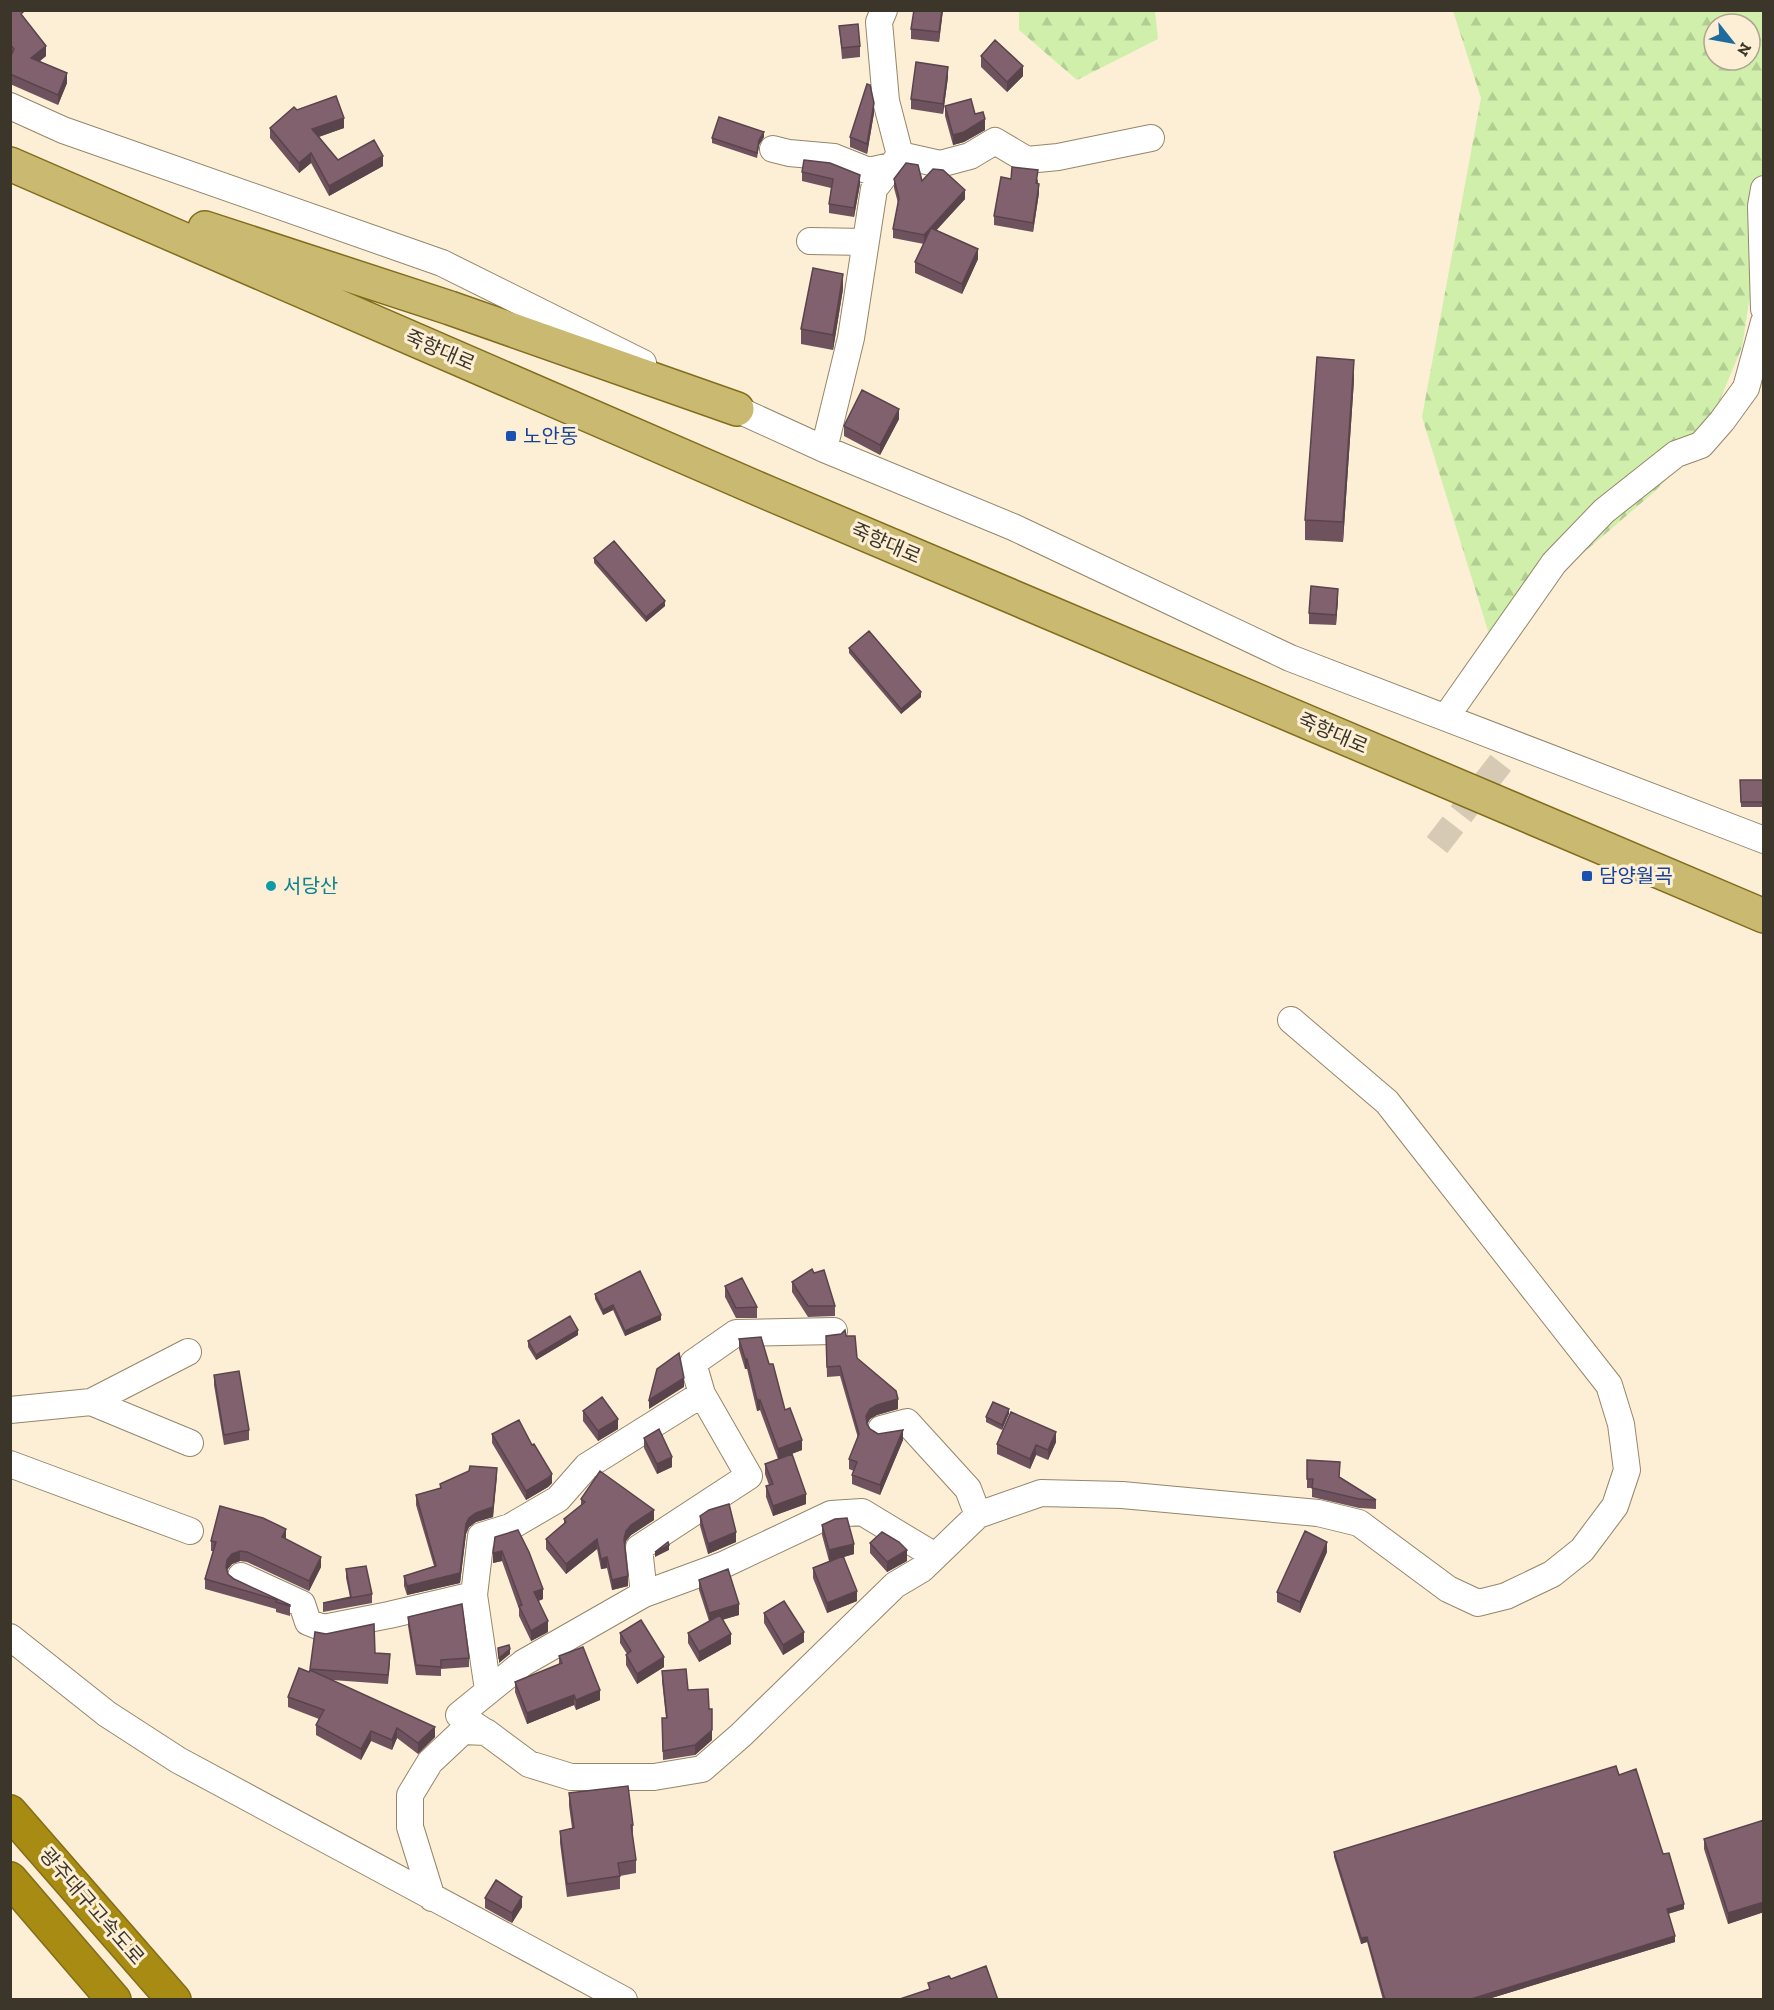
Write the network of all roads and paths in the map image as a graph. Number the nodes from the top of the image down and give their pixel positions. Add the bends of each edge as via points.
1 (884, 10) edge
2 (10, 106) edge
3 (1151, 138) dead end
4 (773, 149) dead end
5 (896, 161) junction
6 (10, 164) edge
7 (1764, 189) edge
8 (810, 241) dead end
9 (865, 242) junction
10 (1764, 309) edge
11 (1764, 322) edge
12 (737, 410) junction
13 (824, 449) junction
14 (1446, 717) junction
15 (1764, 840) edge
16 (1764, 916) edge
17 (1291, 1020) dead end
18 (834, 1331) dead end
19 (188, 1353) dead end
20 (702, 1394) junction
21 (91, 1402) junction
22 (10, 1410) edge
23 (881, 1429) dead end
24 (190, 1443) dead end
25 (10, 1464) edge
26 (978, 1515) junction
27 (190, 1531) dead end
28 (935, 1556) junction
29 (241, 1576) dead end
30 (644, 1594) junction
31 (474, 1595) junction
32 (10, 1637) edge
33 (488, 1690) junction
34 (486, 1732) junction
35 (10, 1812) edge
36 (10, 1879) edge
37 (432, 1898) junction
38 (114, 2000) edge
39 (174, 2000) edge
40 (624, 2000) edge

1 - 5 street via 879,22
2 - 12 street via 63,130 442,263
3 - 5 street via 1027,160 995,141 970,156 940,164
4 - 5 street via 834,157 869,171
5 - 9 street via 874,189
6 - 12 main road via 450,308
6 - 16 main road, 죽향대로 via 768,493
7 - 10 street
8 - 9 street
9 - 13 street via 852,338
11 - 14 street via 1746,388 1722,421 1701,445 1676,454 1604,511 1554,563
12 - 13 street
13 - 14 street via 1013,527 1290,658
14 - 15 street
17 - 26 street via 1387,1102 1609,1385 1621,1424 1627,1470 1615,1506 1582,1550 1552,1574 1506,1596 1478,1603 1448,1589 1359,1523 1318,1514 1122,1494 1041,1493
18 - 20 street via 736,1334 693,1363
19 - 21 street
20 - 30 street via 749,1476 639,1548
20 - 31 street via 587,1466 558,1499 510,1527 481,1536
21 - 22 street
21 - 24 street
23 - 26 street via 907,1422 968,1489
25 - 27 street
26 - 28 street
28 - 30 street via 862,1512 831,1514 723,1565
28 - 34 street via 895,1585 702,1769 654,1778 571,1777 529,1764
29 - 31 street via 302,1604 308,1623 323,1628
30 - 33 street via 524,1663
31 - 33 street
32 - 37 street via 107,1714 178,1760
33 - 34 street via 459,1714
34 - 37 street via 463,1731 430,1762 410,1795 410,1827
35 - 39 highway, 광주대구고속도로
36 - 38 highway
37 - 40 street

